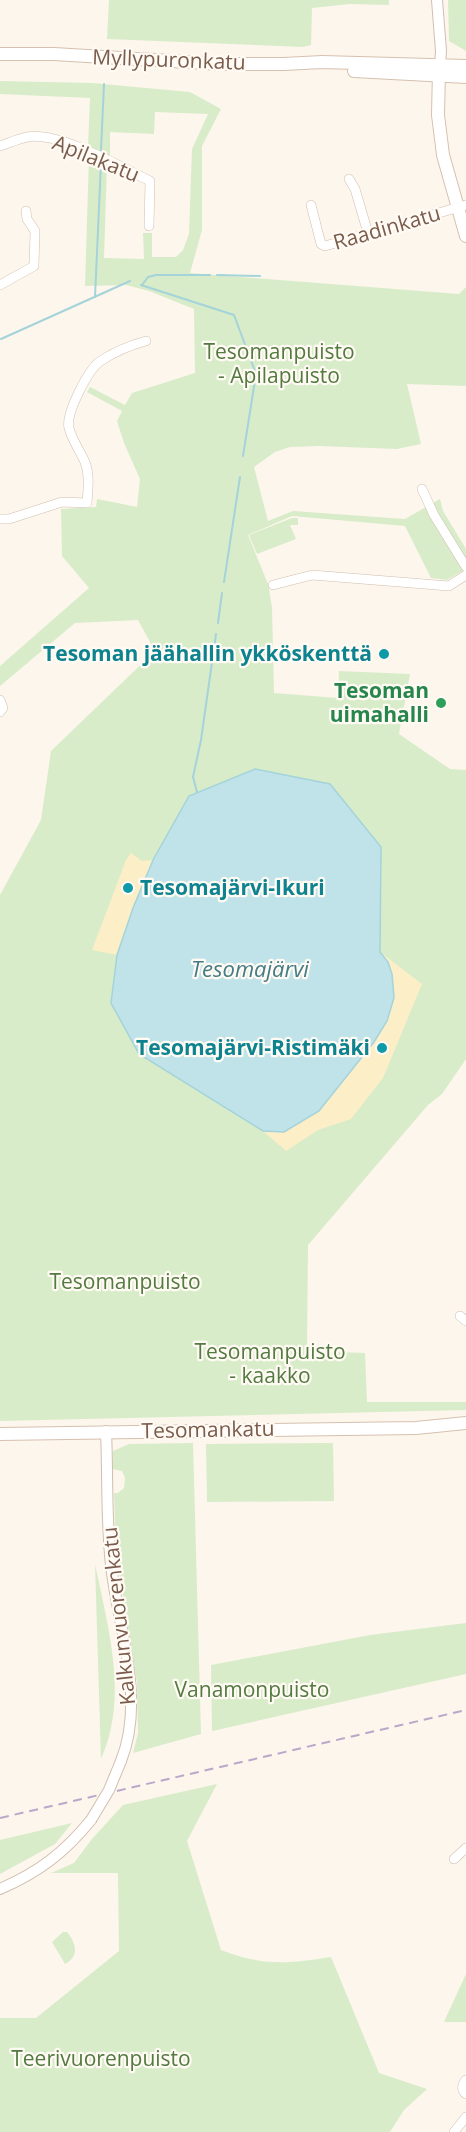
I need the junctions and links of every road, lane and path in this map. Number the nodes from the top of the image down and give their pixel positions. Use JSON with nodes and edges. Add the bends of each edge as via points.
{"nodes":[{"id":1,"x":437,"y":0,"type":"edge"},
{"id":2,"x":0,"y":46,"type":"edge"},
{"id":3,"x":0,"y":54,"type":"edge"},
{"id":4,"x":54,"y":54,"type":"junction"},
{"id":5,"x":466,"y":66,"type":"edge"},
{"id":6,"x":439,"y":71,"type":"junction"},
{"id":7,"x":466,"y":77,"type":"edge"},
{"id":8,"x":0,"y":146,"type":"edge"},
{"id":9,"x":349,"y":179,"type":"dead end"},
{"id":10,"x":311,"y":205,"type":"dead end"},
{"id":11,"x":461,"y":206,"type":"edge"},
{"id":12,"x":26,"y":211,"type":"dead end"},
{"id":13,"x":149,"y":226,"type":"dead end"},
{"id":14,"x":368,"y":233,"type":"junction"},
{"id":15,"x":466,"y":236,"type":"edge"},
{"id":16,"x":0,"y":285,"type":"edge"},
{"id":17,"x":146,"y":341,"type":"dead end"},
{"id":18,"x":422,"y":489,"type":"dead end"},
{"id":19,"x":0,"y":519,"type":"edge"},
{"id":20,"x":466,"y":567,"type":"edge"},
{"id":21,"x":466,"y":575,"type":"edge"},
{"id":22,"x":273,"y":585,"type":"dead end"},
{"id":23,"x":0,"y":700,"type":"edge"},
{"id":24,"x":0,"y":712,"type":"edge"},
{"id":25,"x":466,"y":1423,"type":"edge"},
{"id":26,"x":416,"y":1428,"type":"junction"},
{"id":27,"x":106,"y":1431,"type":"junction"},
{"id":28,"x":466,"y":1431,"type":"edge"},
{"id":29,"x":0,"y":1434,"type":"edge"},
{"id":30,"x":466,"y":1848,"type":"edge"},
{"id":31,"x":454,"y":1859,"type":"dead end"},
{"id":32,"x":0,"y":1889,"type":"edge"},
{"id":33,"x":466,"y":2080,"type":"edge"},
{"id":34,"x":466,"y":2094,"type":"edge"},
{"id":35,"x":466,"y":2117,"type":"edge"},
{"id":36,"x":454,"y":2132,"type":"edge"}],
"edges":[{"from":1,"to":6,"type":"street"},
{"from":2,"to":4,"type":"main road","name":"Myllypuronkatu"},
{"from":3,"to":4,"type":"main road","name":"Myllypuronkatu"},
{"from":4,"to":6,"type":"main road","name":"Myllypuronkatu","via":[[159,62]]},
{"from":5,"to":6,"type":"main road","name":"Myllypuronkatu"},
{"from":6,"to":7,"type":"main road","name":"Myllypuronkatu"},
{"from":6,"to":11,"type":"main road","via":[[441,144]]},
{"from":8,"to":13,"type":"street","name":"Apilakatu","via":[[28,137],[46,138],[99,156],[150,181]]},
{"from":9,"to":14,"type":"street","via":[[356,189]]},
{"from":10,"to":14,"type":"street","name":"Raadinkatu","via":[[321,244],[325,246]]},
{"from":11,"to":14,"type":"street","name":"Raadinkatu"},
{"from":11,"to":15,"type":"main road"},
{"from":12,"to":16,"type":"street","via":[[35,231],[34,266]]},
{"from":17,"to":19,"type":"street","via":[[99,362],[69,412],[69,428],[86,464],[87,503],[62,502]]},
{"from":18,"to":20,"type":"street"},
{"from":21,"to":22,"type":"street","via":[[449,586],[312,575]]},
{"from":23,"to":24,"type":"street"},
{"from":25,"to":26,"type":"main road","name":"Tesomankatu"},
{"from":26,"to":27,"type":"main road","name":"Tesomankatu"},
{"from":26,"to":28,"type":"main road","name":"Tesomankatu"},
{"from":27,"to":29,"type":"main road","name":"Tesomankatu"},
{"from":27,"to":32,"type":"street","name":"Kalkunvuorenkatu","bridge":true,"via":[[110,1559],[131,1698],[127,1741],[109,1790],[70,1845],[23,1879]]},
{"from":30,"to":31,"type":"street"},
{"from":33,"to":34,"type":"street","via":[[462,2088]]},
{"from":35,"to":36,"type":"street"}]}
